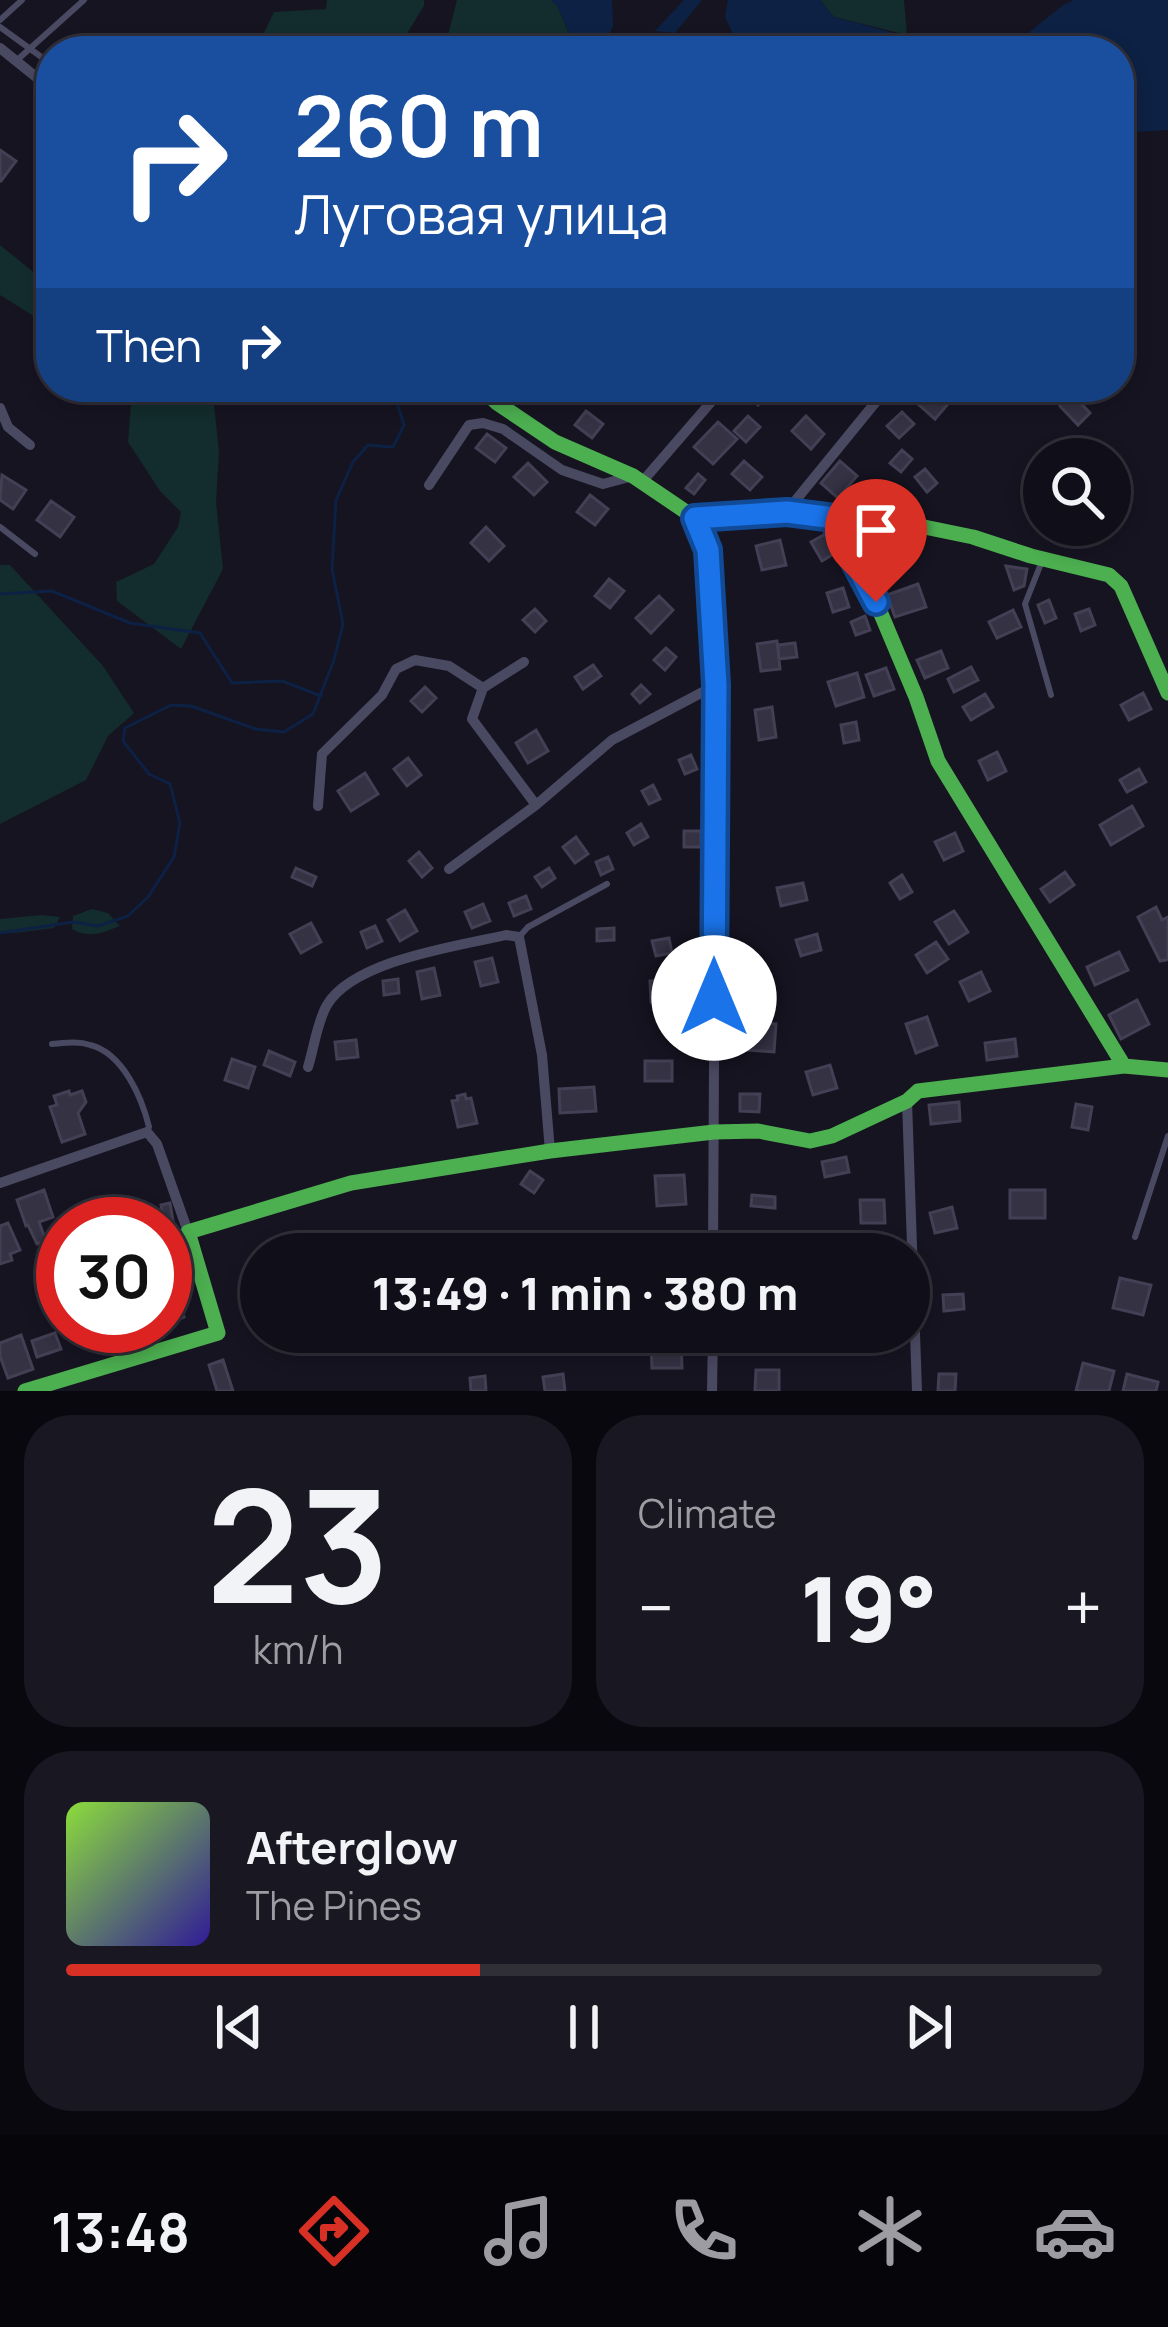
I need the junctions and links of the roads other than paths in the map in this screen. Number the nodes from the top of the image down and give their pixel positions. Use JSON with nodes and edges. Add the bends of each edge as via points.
{"nodes":[{"id":1,"x":22,"y":0,"type":"edge"},
{"id":2,"x":84,"y":0,"type":"edge"},
{"id":3,"x":0,"y":23,"type":"edge"},
{"id":4,"x":43,"y":36,"type":"edge"},
{"id":5,"x":36,"y":42,"type":"edge"},
{"id":6,"x":0,"y":48,"type":"edge"},
{"id":7,"x":29,"y":48,"type":"junction"},
{"id":8,"x":36,"y":53,"type":"edge"},
{"id":9,"x":16,"y":61,"type":"junction"},
{"id":10,"x":36,"y":77,"type":"edge"},
{"id":11,"x":496,"y":402,"type":"edge"},
{"id":12,"x":710,"y":402,"type":"edge"},
{"id":13,"x":876,"y":402,"type":"edge"},
{"id":14,"x":0,"y":408,"type":"edge"},
{"id":15,"x":30,"y":445,"type":"dead end"},
{"id":16,"x":638,"y":479,"type":"junction"},
{"id":17,"x":429,"y":485,"type":"dead end"},
{"id":18,"x":787,"y":512,"type":"junction"},
{"id":19,"x":695,"y":518,"type":"junction"},
{"id":20,"x":834,"y":518,"type":"junction"},
{"id":21,"x":0,"y":527,"type":"edge"},
{"id":22,"x":34,"y":554,"type":"dead end"},
{"id":23,"x":1037,"y":557,"type":"junction"},
{"id":24,"x":524,"y":662,"type":"dead end"},
{"id":25,"x":716,"y":685,"type":"junction"},
{"id":26,"x":483,"y":688,"type":"junction"},
{"id":27,"x":1168,"y":693,"type":"edge"},
{"id":28,"x":1052,"y":695,"type":"dead end"},
{"id":29,"x":536,"y":805,"type":"junction"},
{"id":30,"x":318,"y":806,"type":"dead end"},
{"id":31,"x":449,"y":869,"type":"dead end"},
{"id":32,"x":607,"y":884,"type":"dead end"},
{"id":33,"x":519,"y":937,"type":"junction"},
{"id":34,"x":52,"y":1044,"type":"dead end"},
{"id":35,"x":1124,"y":1066,"type":"junction"},
{"id":36,"x":308,"y":1067,"type":"dead end"},
{"id":37,"x":1168,"y":1070,"type":"edge"},
{"id":38,"x":907,"y":1101,"type":"junction"},
{"id":39,"x":147,"y":1132,"type":"junction"},
{"id":40,"x":714,"y":1132,"type":"junction"},
{"id":41,"x":1168,"y":1136,"type":"edge"},
{"id":42,"x":550,"y":1151,"type":"junction"},
{"id":43,"x":0,"y":1183,"type":"edge"},
{"id":44,"x":176,"y":1197,"type":"edge"},
{"id":45,"x":192,"y":1231,"type":"edge"},
{"id":46,"x":713,"y":1233,"type":"edge"},
{"id":47,"x":1136,"y":1237,"type":"dead end"},
{"id":48,"x":192,"y":1245,"type":"edge"},
{"id":49,"x":192,"y":1341,"type":"edge"},
{"id":50,"x":151,"y":1353,"type":"edge"},
{"id":51,"x":712,"y":1353,"type":"edge"},
{"id":52,"x":25,"y":1391,"type":"edge"},
{"id":53,"x":712,"y":1391,"type":"edge"},
{"id":54,"x":917,"y":1391,"type":"edge"}],
"edges":[{"from":1,"to":3,"type":"lane"},
{"from":2,"to":4,"type":"lane"},
{"from":3,"to":7,"type":"lane"},
{"from":5,"to":7,"type":"lane"},
{"from":6,"to":9,"type":"street"},
{"from":7,"to":8,"type":"lane"},
{"from":7,"to":9,"type":"lane"},
{"from":9,"to":10,"type":"street"},
{"from":11,"to":16,"type":"street","via":[[555,442]]},
{"from":12,"to":16,"type":"street"},
{"from":13,"to":18,"type":"street"},
{"from":14,"to":15,"type":"street"},
{"from":16,"to":17,"type":"street","via":[[603,484],[562,470],[483,423],[470,425]]},
{"from":16,"to":19,"type":"street"},
{"from":18,"to":19,"type":"street"},
{"from":18,"to":20,"type":"street"},
{"from":19,"to":25,"type":"street","via":[[708,550]]},
{"from":20,"to":23,"type":"street","via":[[900,522]]},
{"from":20,"to":35,"type":"street","via":[[938,761]]},
{"from":21,"to":22,"type":"lane"},
{"from":23,"to":27,"type":"street","via":[[1109,575],[1120,586]]},
{"from":23,"to":28,"type":"lane","via":[[1025,604]]},
{"from":24,"to":26,"type":"street"},
{"from":25,"to":29,"type":"street","via":[[612,740]]},
{"from":25,"to":40,"type":"street"},
{"from":26,"to":29,"type":"street","via":[[472,719]]},
{"from":26,"to":30,"type":"street","via":[[449,666],[415,660],[397,669],[322,754]]},
{"from":29,"to":31,"type":"street"},
{"from":32,"to":33,"type":"lane"},
{"from":33,"to":36,"type":"street","via":[[422,951],[351,981],[328,1004]]},
{"from":33,"to":42,"type":"street"},
{"from":34,"to":39,"type":"lane","via":[[96,1045],[120,1066],[141,1095]]},
{"from":35,"to":37,"type":"street"},
{"from":35,"to":38,"type":"street","via":[[918,1091]]},
{"from":38,"to":40,"type":"street","via":[[810,1141]]},
{"from":38,"to":54,"type":"street"},
{"from":39,"to":43,"type":"street"},
{"from":39,"to":44,"type":"street"},
{"from":40,"to":42,"type":"street"},
{"from":40,"to":46,"type":"street"},
{"from":41,"to":47,"type":"lane"},
{"from":42,"to":45,"type":"street","via":[[351,1183]]},
{"from":48,"to":49,"type":"street","via":[[218,1333]]},
{"from":50,"to":52,"type":"street"},
{"from":51,"to":53,"type":"street"}]}
